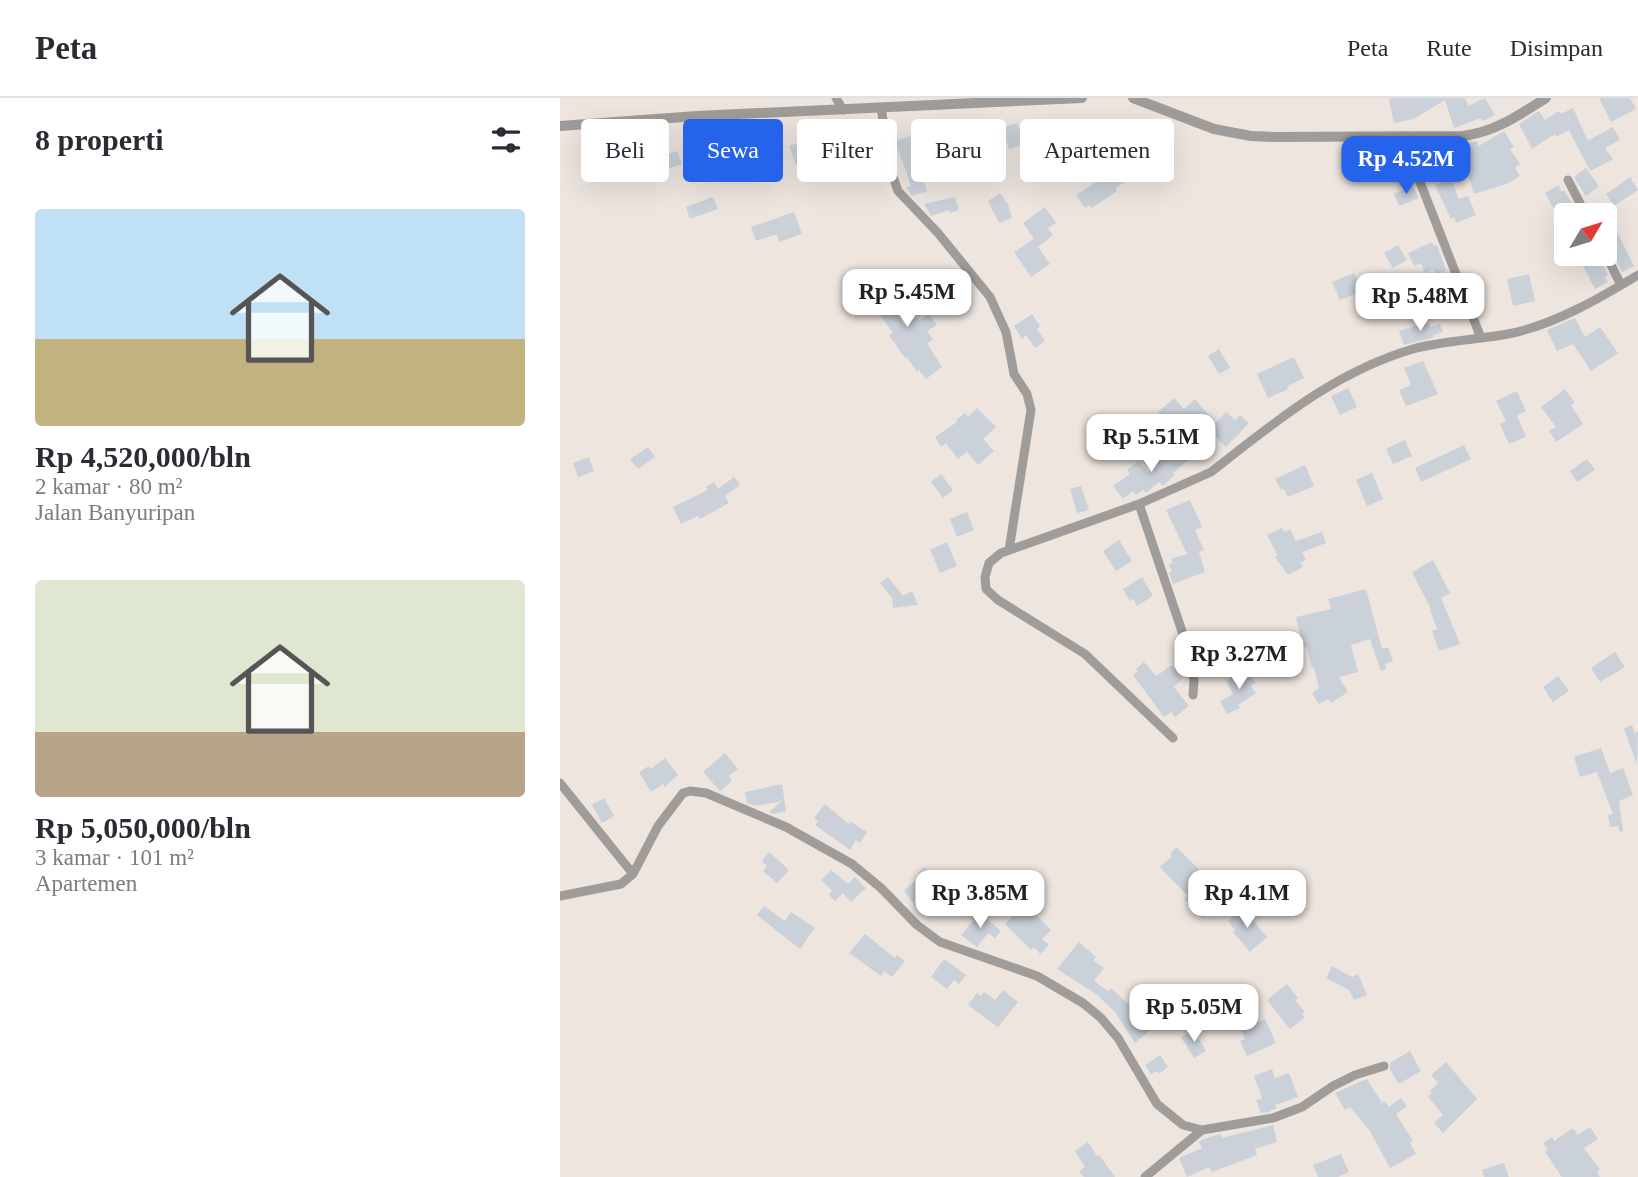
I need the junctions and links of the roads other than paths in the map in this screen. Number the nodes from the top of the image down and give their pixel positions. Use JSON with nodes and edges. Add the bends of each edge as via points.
{"nodes":[{"id":1,"x":836,"y":98,"type":"edge"},
{"id":2,"x":1082,"y":98,"type":"edge"},
{"id":3,"x":1133,"y":98,"type":"edge"},
{"id":4,"x":1546,"y":98,"type":"edge"},
{"id":5,"x":990,"y":100,"type":"edge"},
{"id":6,"x":881,"y":108,"type":"junction"},
{"id":7,"x":843,"y":110,"type":"junction"},
{"id":8,"x":560,"y":126,"type":"edge"},
{"id":9,"x":1402,"y":136,"type":"junction"},
{"id":10,"x":1568,"y":180,"type":"dead end"},
{"id":11,"x":1580,"y":203,"type":"edge"},
{"id":12,"x":1612,"y":266,"type":"edge"},
{"id":13,"x":1638,"y":275,"type":"edge"},
{"id":14,"x":1621,"y":285,"type":"junction"},
{"id":15,"x":1481,"y":338,"type":"junction"},
{"id":16,"x":1139,"y":504,"type":"junction"},
{"id":17,"x":1009,"y":550,"type":"junction"},
{"id":18,"x":1193,"y":695,"type":"dead end"},
{"id":19,"x":1173,"y":738,"type":"dead end"},
{"id":20,"x":560,"y":783,"type":"edge"},
{"id":21,"x":633,"y":874,"type":"junction"},
{"id":22,"x":560,"y":896,"type":"edge"},
{"id":23,"x":1384,"y":1066,"type":"dead end"},
{"id":24,"x":1202,"y":1130,"type":"junction"},
{"id":25,"x":1144,"y":1177,"type":"edge"}],
"edges":[{"from":1,"to":7,"type":"street"},
{"from":2,"to":5,"type":"street"},
{"from":3,"to":9,"type":"street","via":[[1214,129],[1251,136]]},
{"from":4,"to":9,"type":"street","via":[[1482,134]]},
{"from":5,"to":6,"type":"street"},
{"from":6,"to":7,"type":"street"},
{"from":6,"to":17,"type":"street","via":[[898,191],[990,297],[1006,332],[1014,374],[1027,394],[1031,410]]},
{"from":7,"to":8,"type":"street"},
{"from":9,"to":15,"type":"street"},
{"from":10,"to":11,"type":"street"},
{"from":12,"to":14,"type":"street"},
{"from":13,"to":14,"type":"street"},
{"from":14,"to":15,"type":"street","via":[[1556,318]]},
{"from":15,"to":16,"type":"street","via":[[1414,349],[1330,385],[1210,472]]},
{"from":16,"to":17,"type":"street"},
{"from":16,"to":18,"type":"street","via":[[1191,658]]},
{"from":17,"to":19,"type":"street","via":[[996,556],[986,569],[989,592],[1085,654]]},
{"from":20,"to":21,"type":"street"},
{"from":21,"to":22,"type":"street","via":[[612,887]]},
{"from":21,"to":24,"type":"street","via":[[657,826],[683,793],[706,793],[745,808],[852,864],[940,942],[1037,976],[1083,1003],[1118,1038],[1157,1104],[1183,1125]]},
{"from":23,"to":24,"type":"street","via":[[1355,1075],[1302,1107],[1273,1118]]},
{"from":24,"to":25,"type":"street"}]}
